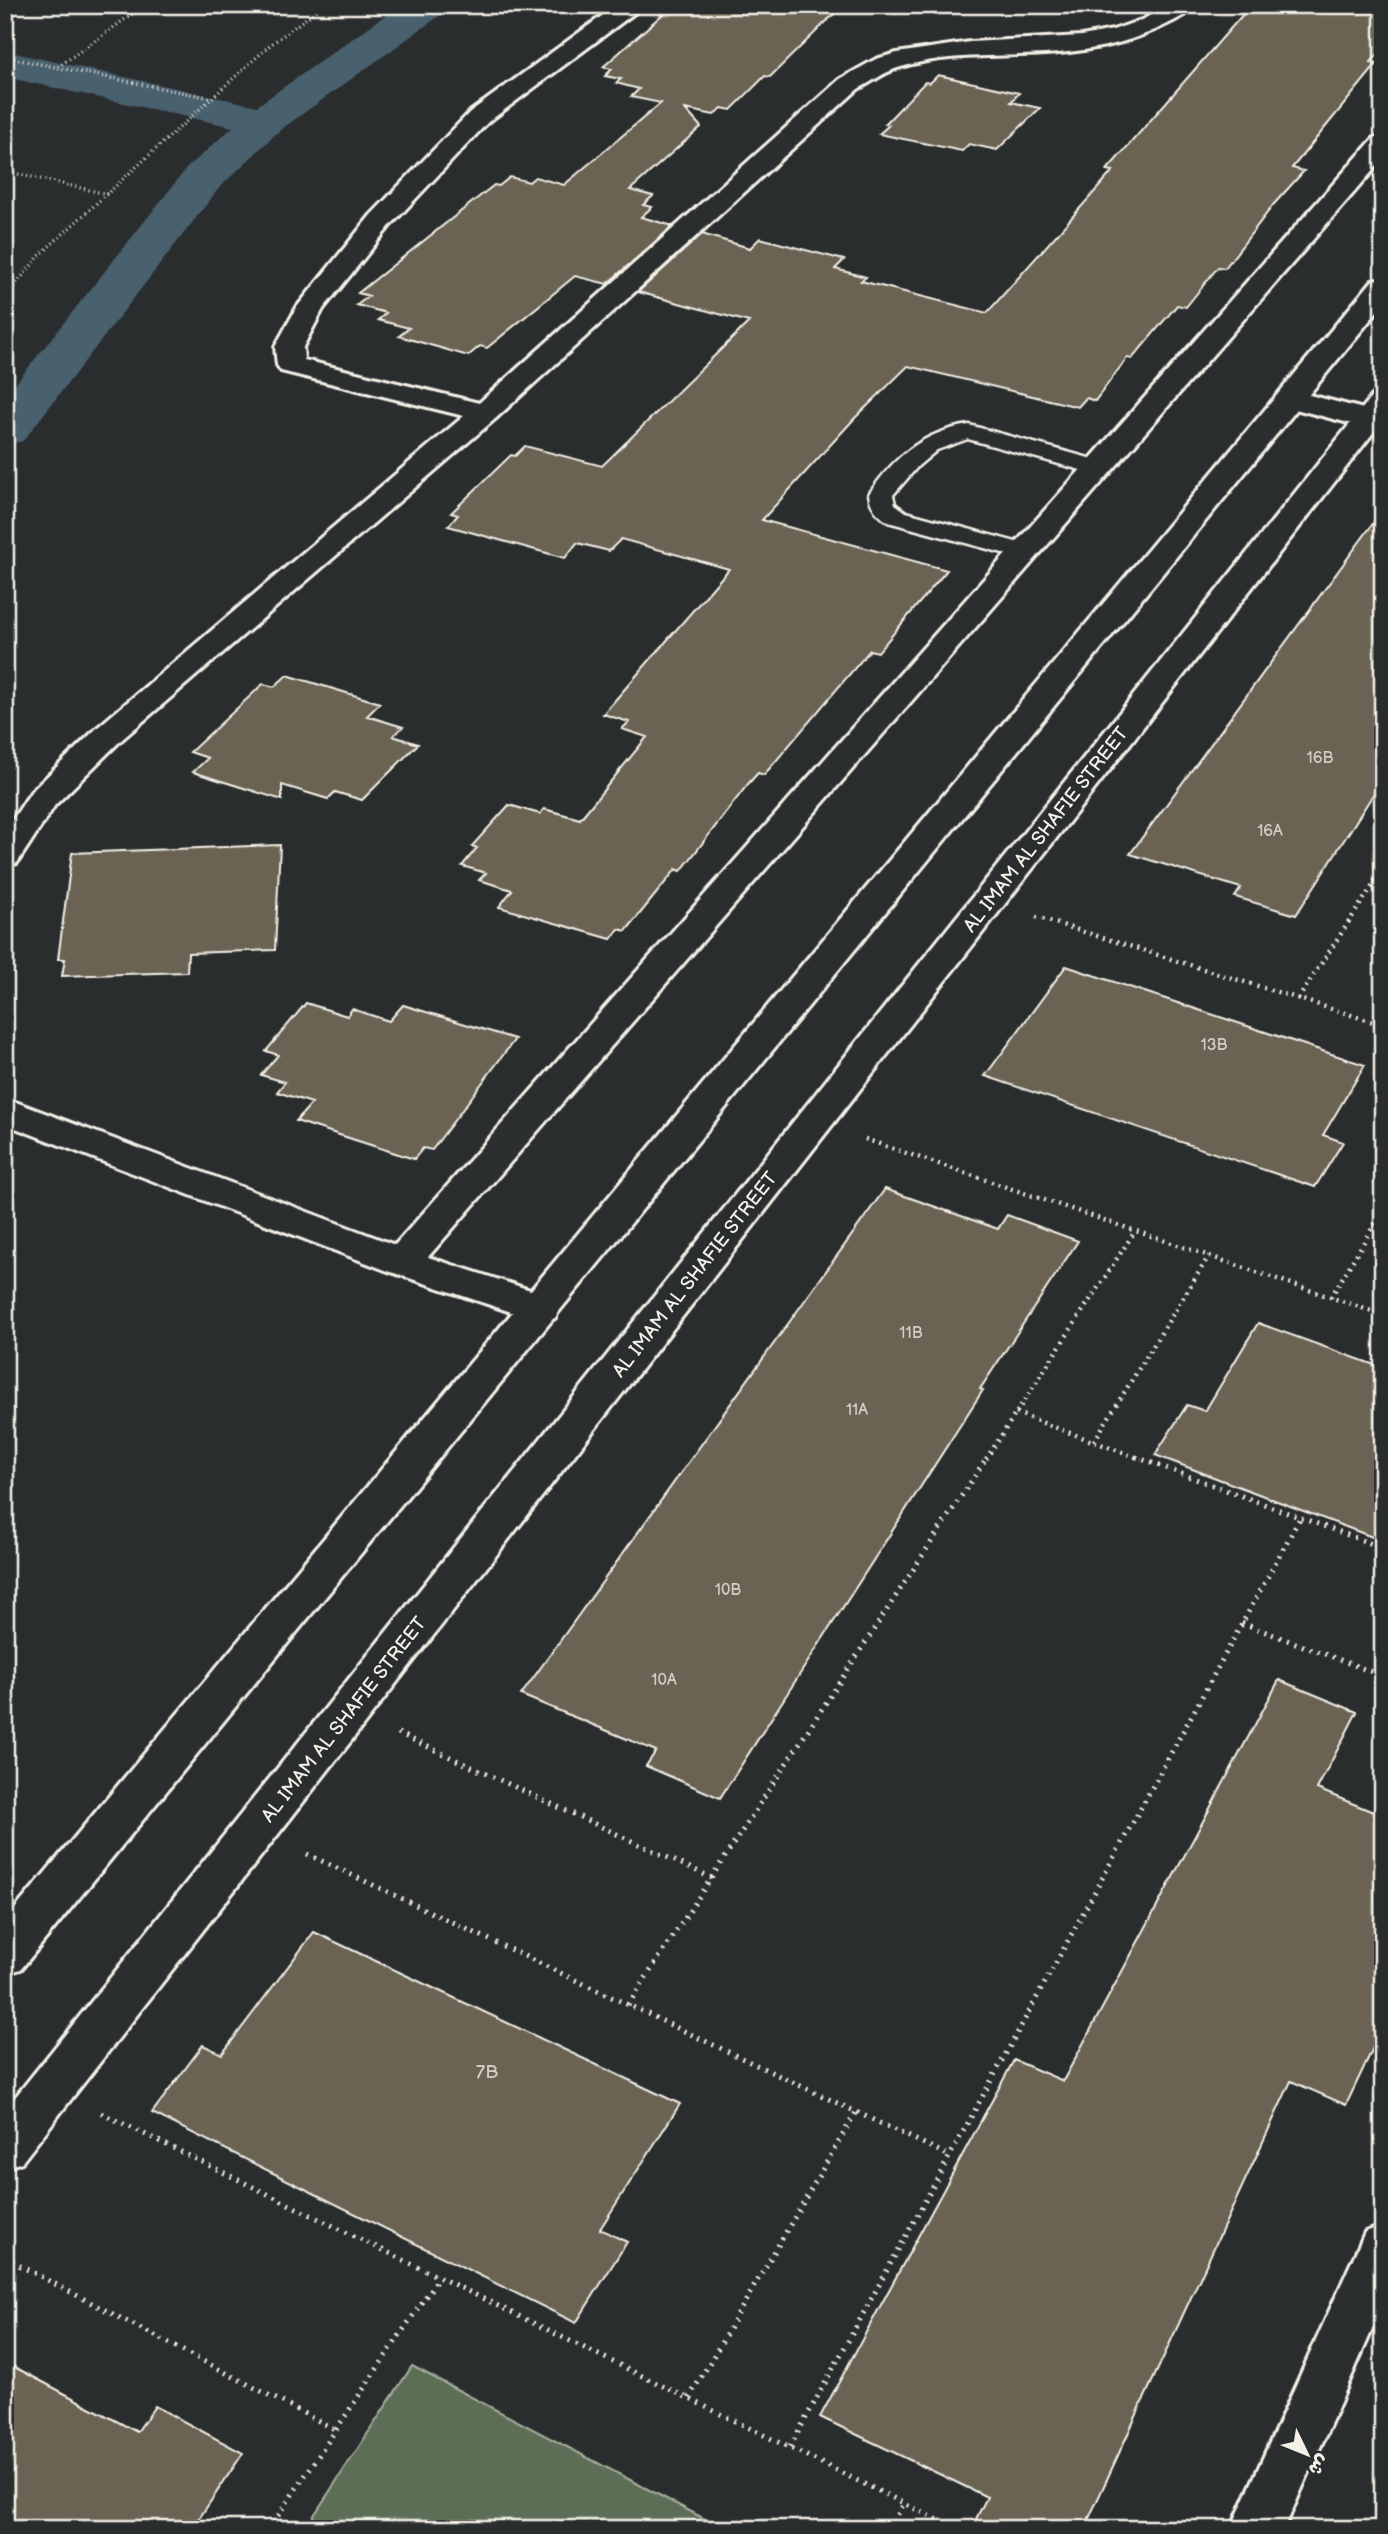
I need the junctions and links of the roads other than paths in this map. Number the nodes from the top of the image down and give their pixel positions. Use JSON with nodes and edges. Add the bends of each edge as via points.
{"nodes":[{"id":1,"x":633,"y":5,"type":"edge"},
{"id":2,"x":1185,"y":5,"type":"edge"},
{"id":3,"x":1383,"y":143,"type":"edge"},
{"id":4,"x":1383,"y":286,"type":"edge"},
{"id":5,"x":1290,"y":399,"type":"junction"},
{"id":6,"x":485,"y":413,"type":"junction"},
{"id":7,"x":1378,"y":415,"type":"edge"},
{"id":8,"x":1099,"y":468,"type":"junction"},
{"id":9,"x":1025,"y":552,"type":"junction"},
{"id":10,"x":5,"y":856,"type":"edge"},
{"id":11,"x":5,"y":1110,"type":"edge"},
{"id":12,"x":402,"y":1262,"type":"junction"},
{"id":13,"x":541,"y":1308,"type":"junction"},
{"id":14,"x":5,"y":1955,"type":"edge"},
{"id":15,"x":5,"y":2147,"type":"edge"},
{"id":16,"x":1383,"y":2248,"type":"edge"},
{"id":17,"x":1257,"y":2529,"type":"edge"}],
"edges":[{"from":1,"to":6,"type":"street","via":[[479,117],[380,221],[311,307],[289,346],[291,365]]},
{"from":2,"to":6,"type":"street","via":[[1156,24],[1122,37],[1069,45],[944,50],[894,60],[849,84]]},
{"from":3,"to":8,"type":"street"},
{"from":4,"to":5,"type":"street"},
{"from":5,"to":7,"type":"street"},
{"from":5,"to":13,"type":"street"},
{"from":6,"to":10,"type":"street","via":[[109,734],[43,799]]},
{"from":7,"to":15,"type":"street","name":"AL IMAM AL SHAFIE STREET"},
{"from":8,"to":9,"type":"street"},
{"from":8,"to":9,"type":"lane","via":[[969,432],[951,434],[925,445],[881,494],[886,510],[897,517]]},
{"from":9,"to":12,"type":"street"},
{"from":11,"to":12,"type":"street"},
{"from":12,"to":13,"type":"street"},
{"from":13,"to":14,"type":"street"},
{"from":16,"to":17,"type":"street"}]}
